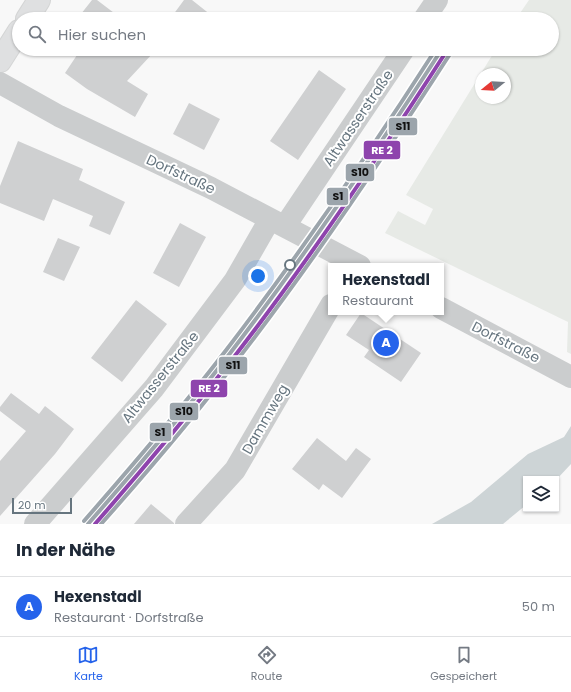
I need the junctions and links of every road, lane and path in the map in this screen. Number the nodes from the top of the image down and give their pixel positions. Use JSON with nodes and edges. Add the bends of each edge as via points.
{"nodes":[{"id":1,"x":39,"y":0,"type":"edge"},
{"id":2,"x":437,"y":0,"type":"edge"},
{"id":3,"x":31,"y":12,"type":"edge"},
{"id":4,"x":429,"y":12,"type":"edge"},
{"id":5,"x":12,"y":42,"type":"edge"},
{"id":6,"x":399,"y":56,"type":"edge"},
{"id":7,"x":0,"y":61,"type":"edge"},
{"id":8,"x":0,"y":83,"type":"edge"},
{"id":9,"x":278,"y":223,"type":"junction"},
{"id":10,"x":353,"y":263,"type":"edge"},
{"id":11,"x":328,"y":310,"type":"edge"},
{"id":12,"x":444,"y":310,"type":"edge"},
{"id":13,"x":571,"y":376,"type":"edge"},
{"id":14,"x":35,"y":524,"type":"edge"},
{"id":15,"x":186,"y":524,"type":"edge"}],
"edges":[{"from":1,"to":3,"type":"main road"},
{"from":2,"to":4,"type":"street"},
{"from":5,"to":7,"type":"main road"},
{"from":6,"to":9,"type":"street","name":"Altwasserstraße"},
{"from":8,"to":9,"type":"street","name":"Dorfstraße","via":[[59,116],[211,188]]},
{"from":9,"to":10,"type":"street","name":"Dorfstraße"},
{"from":9,"to":14,"type":"street","name":"Altwasserstraße","via":[[154,388]]},
{"from":11,"to":15,"type":"street","name":"Dammweg","via":[[235,470]]},
{"from":12,"to":13,"type":"street","name":"Dorfstraße"}]}
